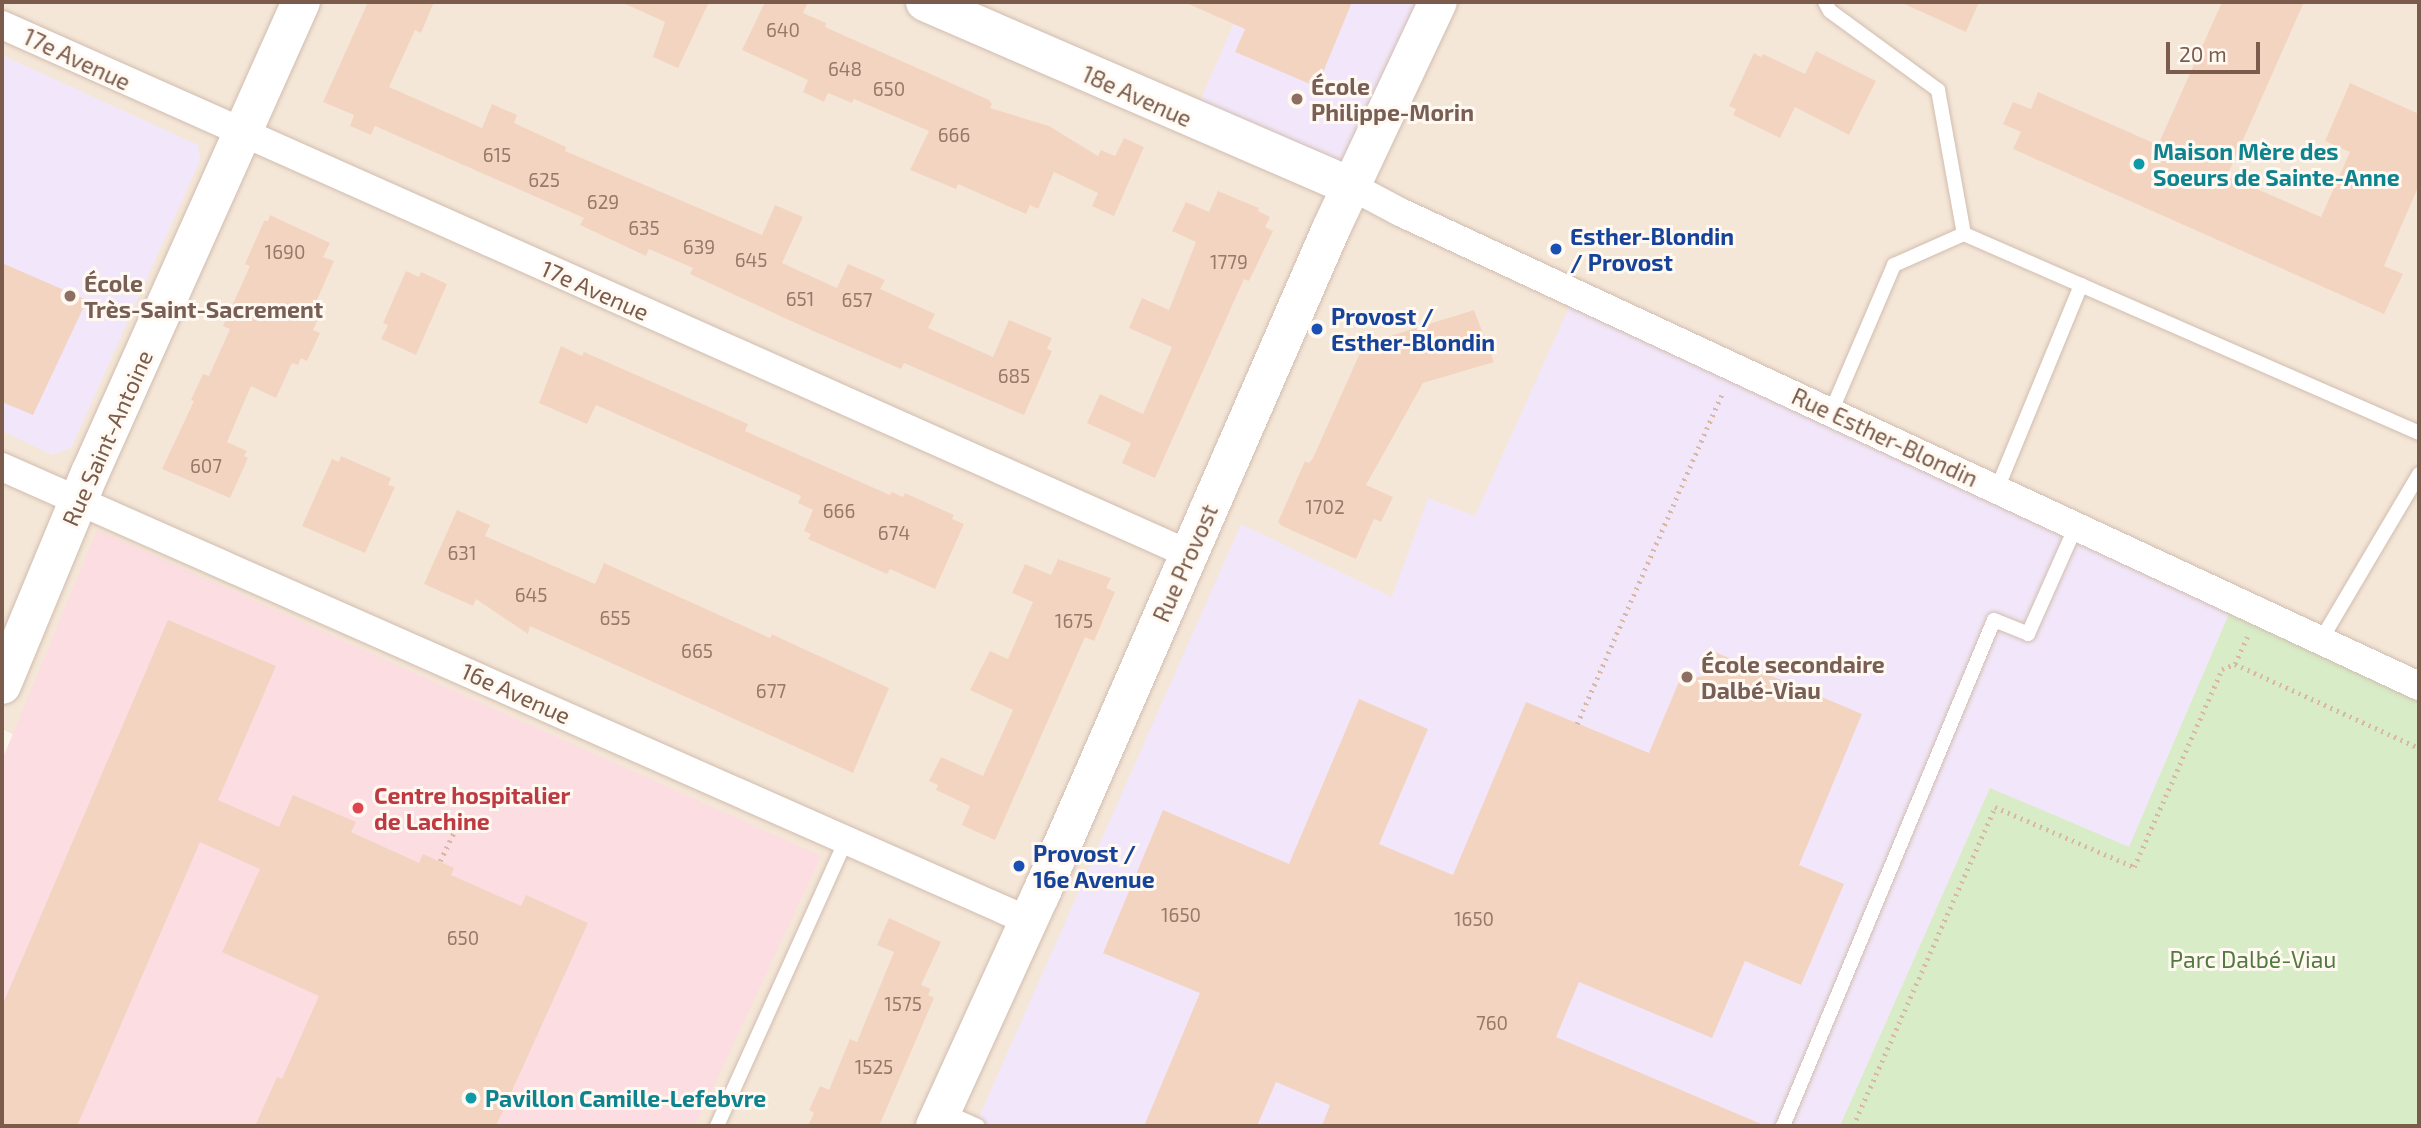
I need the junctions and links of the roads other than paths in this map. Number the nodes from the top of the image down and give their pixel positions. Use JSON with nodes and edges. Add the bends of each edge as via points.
{"nodes":[{"id":1,"x":301,"y":2,"type":"edge"},
{"id":2,"x":925,"y":2,"type":"edge"},
{"id":3,"x":1438,"y":2,"type":"edge"},
{"id":4,"x":1825,"y":2,"type":"edge"},
{"id":5,"x":2,"y":25,"type":"edge"},
{"id":6,"x":243,"y":134,"type":"junction"},
{"id":7,"x":1351,"y":186,"type":"junction"},
{"id":8,"x":1964,"y":234,"type":"junction"},
{"id":9,"x":2081,"y":285,"type":"junction"},
{"id":10,"x":1831,"y":412,"type":"junction"},
{"id":11,"x":2419,"y":433,"type":"edge"},
{"id":12,"x":2,"y":467,"type":"edge"},
{"id":13,"x":2419,"y":474,"type":"edge"},
{"id":14,"x":1997,"y":489,"type":"junction"},
{"id":15,"x":78,"y":502,"type":"junction"},
{"id":16,"x":2076,"y":526,"type":"junction"},
{"id":17,"x":1189,"y":554,"type":"junction"},
{"id":18,"x":2321,"y":640,"type":"junction"},
{"id":19,"x":2,"y":685,"type":"edge"},
{"id":20,"x":2419,"y":686,"type":"edge"},
{"id":21,"x":846,"y":840,"type":"junction"},
{"id":22,"x":1029,"y":921,"type":"junction"},
{"id":23,"x":939,"y":1119,"type":"edge"},
{"id":24,"x":717,"y":1126,"type":"edge"},
{"id":25,"x":978,"y":1126,"type":"edge"},
{"id":26,"x":1783,"y":1126,"type":"edge"}],
"edges":[{"from":1,"to":6,"type":"street","name":"Rue Saint-Antoine"},
{"from":2,"to":7,"type":"street","name":"18e Avenue"},
{"from":3,"to":7,"type":"street","name":"Rue Provost"},
{"from":4,"to":8,"type":"lane","via":[[1830,11],[1938,90]]},
{"from":5,"to":6,"type":"street","name":"17e Avenue"},
{"from":6,"to":15,"type":"street","name":"Rue Saint-Antoine"},
{"from":6,"to":17,"type":"street","name":"17e Avenue"},
{"from":7,"to":10,"type":"street","name":"Rue Esther-Blondin"},
{"from":7,"to":17,"type":"street","name":"Rue Provost"},
{"from":8,"to":9,"type":"lane"},
{"from":8,"to":10,"type":"lane","via":[[1894,265]]},
{"from":9,"to":11,"type":"lane"},
{"from":9,"to":14,"type":"lane"},
{"from":10,"to":14,"type":"street","name":"Rue Esther-Blondin"},
{"from":12,"to":15,"type":"street","name":"16e Avenue"},
{"from":13,"to":18,"type":"lane"},
{"from":14,"to":16,"type":"street","name":"Rue Esther-Blondin"},
{"from":15,"to":19,"type":"street","name":"Rue Saint-Antoine"},
{"from":15,"to":21,"type":"street","name":"16e Avenue"},
{"from":16,"to":18,"type":"street","name":"Rue Esther-Blondin"},
{"from":16,"to":26,"type":"lane","via":[[2028,634],[1994,620]]},
{"from":17,"to":22,"type":"street","name":"Rue Provost"},
{"from":18,"to":20,"type":"street","name":"Rue Esther-Blondin"},
{"from":21,"to":22,"type":"street","name":"16e Avenue"},
{"from":21,"to":24,"type":"lane"},
{"from":22,"to":23,"type":"street","name":"Rue Provost"},
{"from":23,"to":25,"type":"lane"}]}
